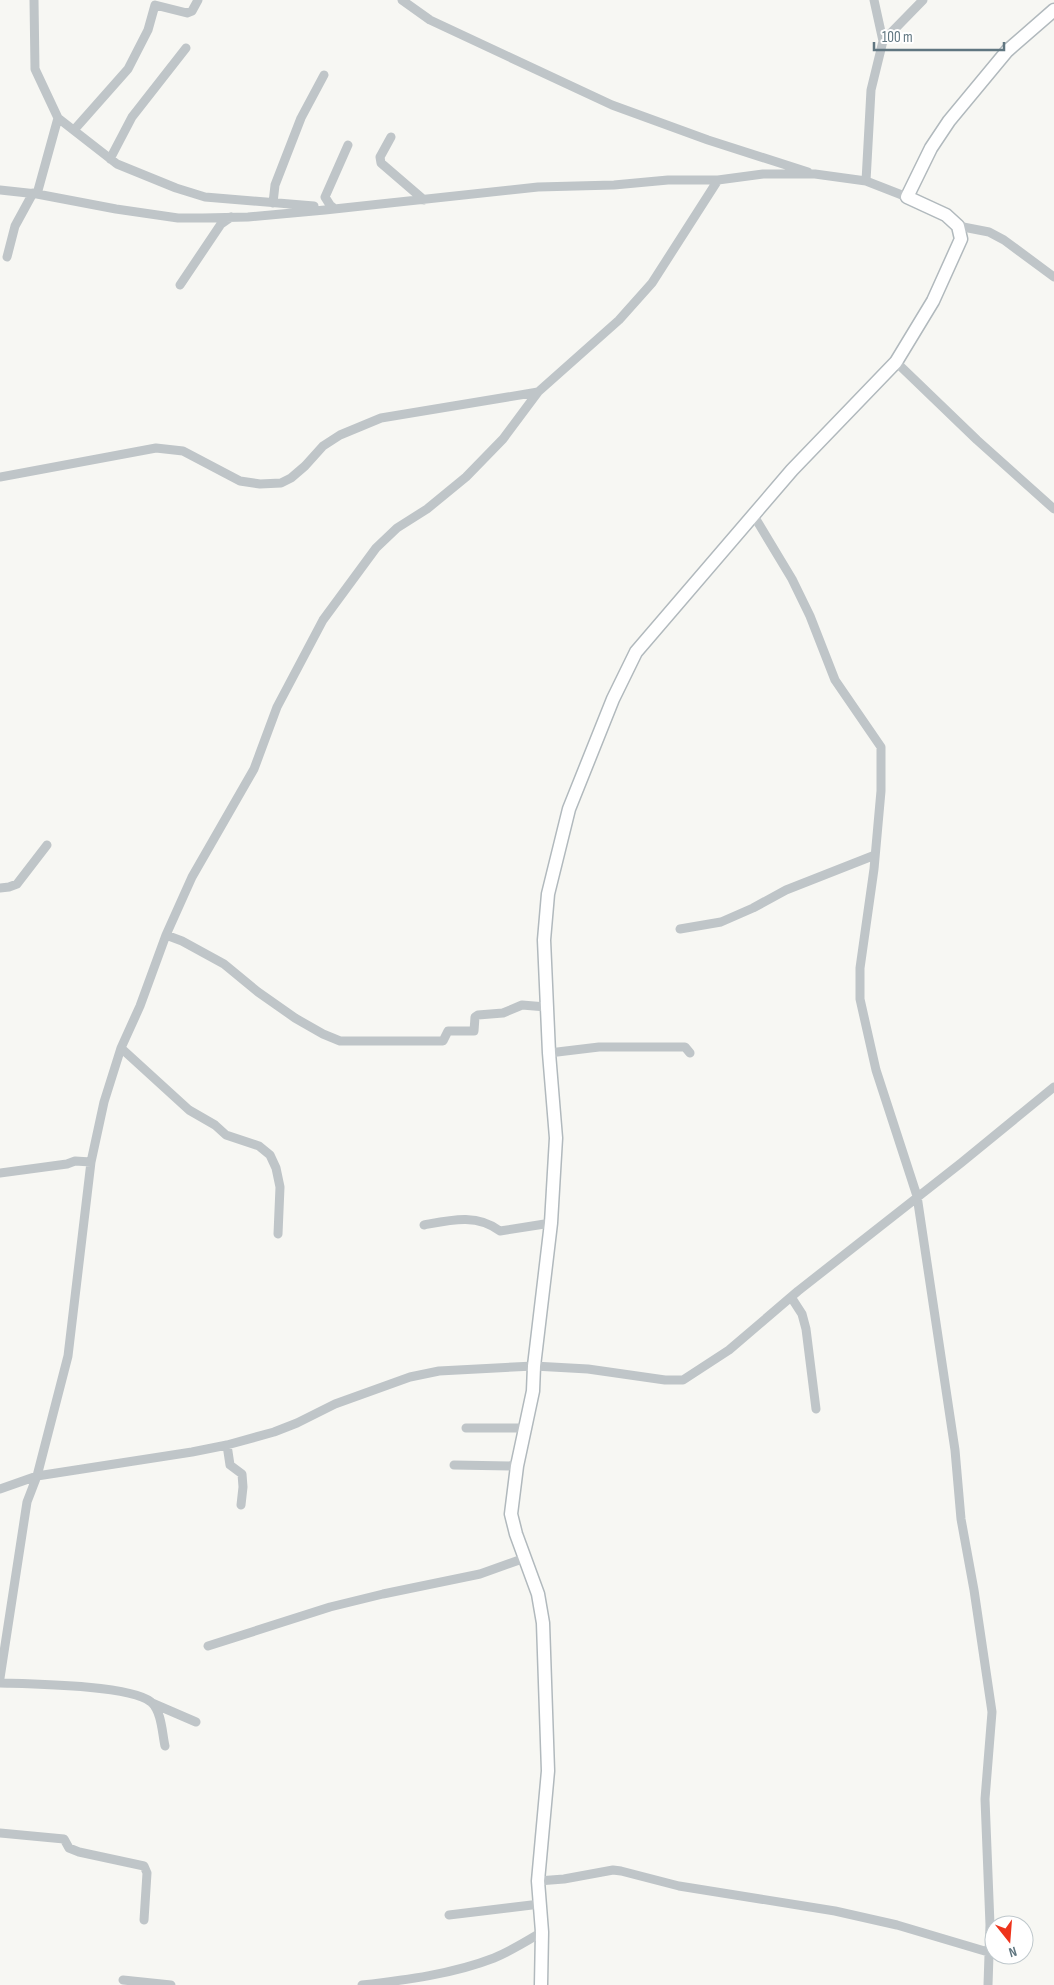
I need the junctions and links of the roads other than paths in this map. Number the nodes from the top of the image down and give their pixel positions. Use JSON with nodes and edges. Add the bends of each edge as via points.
{"nodes":[{"id":1,"x":34,"y":0,"type":"edge"},
{"id":2,"x":198,"y":0,"type":"edge"},
{"id":3,"x":402,"y":0,"type":"edge"},
{"id":4,"x":874,"y":0,"type":"edge"},
{"id":5,"x":923,"y":0,"type":"edge"},
{"id":6,"x":1053,"y":14,"type":"edge"},
{"id":7,"x":883,"y":41,"type":"junction"},
{"id":8,"x":186,"y":48,"type":"dead end"},
{"id":9,"x":324,"y":75,"type":"dead end"},
{"id":10,"x":58,"y":118,"type":"junction"},
{"id":11,"x":74,"y":130,"type":"junction"},
{"id":12,"x":391,"y":137,"type":"dead end"},
{"id":13,"x":348,"y":145,"type":"dead end"},
{"id":14,"x":110,"y":159,"type":"junction"},
{"id":15,"x":815,"y":174,"type":"junction"},
{"id":16,"x":718,"y":180,"type":"junction"},
{"id":17,"x":866,"y":181,"type":"junction"},
{"id":18,"x":0,"y":190,"type":"edge"},
{"id":19,"x":35,"y":193,"type":"junction"},
{"id":20,"x":907,"y":197,"type":"junction"},
{"id":21,"x":424,"y":200,"type":"junction"},
{"id":22,"x":273,"y":203,"type":"junction"},
{"id":23,"x":335,"y":209,"type":"junction"},
{"id":24,"x":325,"y":210,"type":"junction"},
{"id":25,"x":232,"y":217,"type":"junction"},
{"id":26,"x":958,"y":226,"type":"junction"},
{"id":27,"x":7,"y":257,"type":"dead end"},
{"id":28,"x":1052,"y":272,"type":"edge"},
{"id":29,"x":180,"y":285,"type":"dead end"},
{"id":30,"x":896,"y":362,"type":"junction"},
{"id":31,"x":538,"y":392,"type":"junction"},
{"id":32,"x":0,"y":477,"type":"edge"},
{"id":33,"x":1054,"y":509,"type":"edge"},
{"id":34,"x":754,"y":516,"type":"junction"},
{"id":35,"x":48,"y":845,"type":"dead end"},
{"id":36,"x":875,"y":855,"type":"junction"},
{"id":37,"x":0,"y":888,"type":"edge"},
{"id":38,"x":680,"y":929,"type":"dead end"},
{"id":39,"x":166,"y":935,"type":"junction"},
{"id":40,"x":546,"y":1006,"type":"junction"},
{"id":41,"x":121,"y":1048,"type":"junction"},
{"id":42,"x":690,"y":1053,"type":"dead end"},
{"id":43,"x":549,"y":1054,"type":"junction"},
{"id":44,"x":1054,"y":1087,"type":"edge"},
{"id":45,"x":91,"y":1162,"type":"junction"},
{"id":46,"x":0,"y":1172,"type":"edge"},
{"id":47,"x":917,"y":1196,"type":"junction"},
{"id":48,"x":551,"y":1223,"type":"junction"},
{"id":49,"x":424,"y":1225,"type":"dead end"},
{"id":50,"x":278,"y":1234,"type":"dead end"},
{"id":51,"x":791,"y":1297,"type":"junction"},
{"id":52,"x":534,"y":1366,"type":"junction"},
{"id":53,"x":816,"y":1409,"type":"dead end"},
{"id":54,"x":466,"y":1428,"type":"dead end"},
{"id":55,"x":525,"y":1428,"type":"junction"},
{"id":56,"x":227,"y":1445,"type":"junction"},
{"id":57,"x":454,"y":1465,"type":"dead end"},
{"id":58,"x":517,"y":1466,"type":"junction"},
{"id":59,"x":37,"y":1476,"type":"junction"},
{"id":60,"x":0,"y":1489,"type":"edge"},
{"id":61,"x":241,"y":1505,"type":"dead end"},
{"id":62,"x":525,"y":1558,"type":"junction"},
{"id":63,"x":208,"y":1646,"type":"dead end"},
{"id":64,"x":0,"y":1678,"type":"edge"},
{"id":65,"x":0,"y":1683,"type":"edge"},
{"id":66,"x":152,"y":1703,"type":"junction"},
{"id":67,"x":196,"y":1722,"type":"dead end"},
{"id":68,"x":164,"y":1746,"type":"dead end"},
{"id":69,"x":0,"y":1834,"type":"edge"},
{"id":70,"x":538,"y":1880,"type":"junction"},
{"id":71,"x":540,"y":1904,"type":"junction"},
{"id":72,"x":449,"y":1915,"type":"dead end"},
{"id":73,"x":990,"y":1915,"type":"edge"},
{"id":74,"x":144,"y":1920,"type":"dead end"},
{"id":75,"x":542,"y":1932,"type":"junction"},
{"id":76,"x":984,"y":1951,"type":"edge"},
{"id":77,"x":988,"y":1965,"type":"edge"},
{"id":78,"x":123,"y":1980,"type":"dead end"},
{"id":79,"x":171,"y":1985,"type":"edge"},
{"id":80,"x":362,"y":1985,"type":"edge"},
{"id":81,"x":541,"y":1985,"type":"edge"},
{"id":82,"x":988,"y":1985,"type":"edge"}],
"edges":[{"from":1,"to":10,"type":"street","via":[[35,69]]},
{"from":2,"to":11,"type":"street","via":[[192,11],[187,13],[156,5],[148,30],[128,69]]},
{"from":3,"to":15,"type":"street","via":[[430,20],[612,105]]},
{"from":4,"to":7,"type":"street"},
{"from":5,"to":7,"type":"street"},
{"from":6,"to":20,"type":"street","via":[[1006,51],[949,122],[931,148]]},
{"from":7,"to":17,"type":"street","via":[[871,90]]},
{"from":8,"to":14,"type":"street","via":[[132,116]]},
{"from":9,"to":22,"type":"street","via":[[301,118],[275,185]]},
{"from":10,"to":11,"type":"street"},
{"from":10,"to":19,"type":"street"},
{"from":11,"to":14,"type":"street"},
{"from":12,"to":21,"type":"street","via":[[380,157],[381,163]]},
{"from":13,"to":23,"type":"street","via":[[328,187],[326,197]]},
{"from":14,"to":22,"type":"street","via":[[138,173],[205,197]]},
{"from":15,"to":16,"type":"street","via":[[763,174]]},
{"from":15,"to":17,"type":"street"},
{"from":16,"to":21,"type":"street","via":[[538,187]]},
{"from":16,"to":31,"type":"street","via":[[652,283],[620,320]]},
{"from":17,"to":20,"type":"street"},
{"from":18,"to":19,"type":"street"},
{"from":19,"to":25,"type":"street","via":[[178,218]]},
{"from":19,"to":27,"type":"street","via":[[15,226]]},
{"from":20,"to":26,"type":"street","via":[[946,215]]},
{"from":21,"to":23,"type":"street"},
{"from":22,"to":24,"type":"street","via":[[315,206]]},
{"from":23,"to":24,"type":"street"},
{"from":24,"to":25,"type":"street"},
{"from":25,"to":29,"type":"street","via":[[221,224]]},
{"from":26,"to":28,"type":"street","via":[[989,232]]},
{"from":26,"to":30,"type":"street","via":[[961,240],[956,255]]},
{"from":30,"to":33,"type":"street"},
{"from":30,"to":34,"type":"street","via":[[792,470]]},
{"from":31,"to":32,"type":"street","via":[[381,418],[340,435],[323,446],[298,472],[281,483],[240,481],[183,451],[156,448]]},
{"from":31,"to":39,"type":"street","via":[[503,439],[466,477],[427,509],[397,528],[376,548],[323,620],[277,707],[254,768],[192,877]]},
{"from":34,"to":36,"type":"street","via":[[792,579],[824,647],[835,680],[881,747]]},
{"from":34,"to":40,"type":"street","via":[[636,652],[613,699],[569,809],[548,894],[544,940]]},
{"from":35,"to":37,"type":"street","via":[[17,884]]},
{"from":36,"to":38,"type":"street","via":[[786,890],[721,922]]},
{"from":36,"to":47,"type":"street","via":[[860,968],[860,1000],[876,1070]]},
{"from":39,"to":40,"type":"street","via":[[224,964],[295,1018],[340,1041],[443,1041],[448,1031],[474,1031],[478,1014],[503,1013],[522,1005]]},
{"from":39,"to":41,"type":"street"},
{"from":40,"to":43,"type":"street"},
{"from":41,"to":45,"type":"street","via":[[104,1102]]},
{"from":41,"to":50,"type":"street","via":[[189,1110],[215,1124],[226,1135],[259,1146],[270,1155],[280,1187]]},
{"from":42,"to":43,"type":"street","via":[[685,1047],[661,1046],[599,1047]]},
{"from":43,"to":48,"type":"street","via":[[556,1138]]},
{"from":44,"to":47,"type":"street"},
{"from":45,"to":46,"type":"street","via":[[75,1161]]},
{"from":45,"to":59,"type":"street","via":[[68,1356]]},
{"from":47,"to":51,"type":"street"},
{"from":47,"to":73,"type":"street","via":[[955,1450],[961,1519],[992,1712],[985,1799]]},
{"from":48,"to":49,"type":"street","via":[[500,1231],[473,1219]]},
{"from":48,"to":52,"type":"street"},
{"from":51,"to":52,"type":"street","via":[[729,1350],[683,1380]]},
{"from":51,"to":53,"type":"street","via":[[802,1314],[806,1329]]},
{"from":52,"to":55,"type":"street","via":[[533,1391]]},
{"from":52,"to":56,"type":"street","via":[[439,1370],[335,1404],[282,1429]]},
{"from":54,"to":55,"type":"street"},
{"from":55,"to":58,"type":"street"},
{"from":56,"to":59,"type":"street"},
{"from":56,"to":61,"type":"street","via":[[232,1467],[242,1474]]},
{"from":57,"to":58,"type":"street"},
{"from":58,"to":62,"type":"street","via":[[511,1514]]},
{"from":59,"to":60,"type":"street"},
{"from":59,"to":64,"type":"street","via":[[26,1502]]},
{"from":62,"to":63,"type":"street","via":[[480,1574],[330,1607]]},
{"from":62,"to":70,"type":"street","via":[[538,1594],[543,1623],[548,1733],[548,1771]]},
{"from":65,"to":66,"type":"street","via":[[105,1689],[142,1697]]},
{"from":66,"to":67,"type":"street"},
{"from":66,"to":68,"type":"street","via":[[158,1711]]},
{"from":69,"to":74,"type":"street","via":[[64,1839],[69,1848],[79,1852],[144,1866],[147,1873]]},
{"from":70,"to":71,"type":"street"},
{"from":70,"to":76,"type":"street","via":[[621,1871],[679,1886],[835,1911]]},
{"from":71,"to":72,"type":"street"},
{"from":71,"to":75,"type":"street"},
{"from":75,"to":80,"type":"street","via":[[495,1957],[465,1966],[420,1977]]},
{"from":75,"to":81,"type":"street"},
{"from":77,"to":82,"type":"street"},
{"from":78,"to":79,"type":"street"}]}
